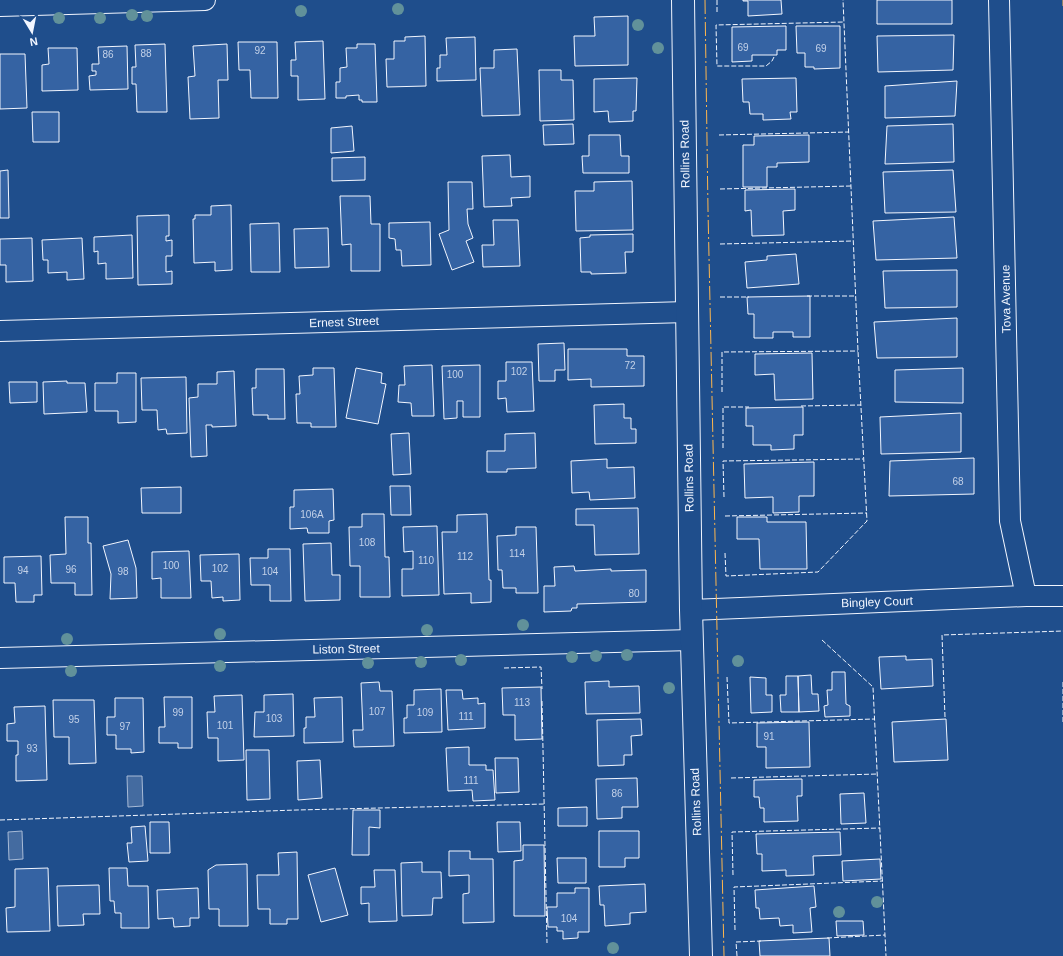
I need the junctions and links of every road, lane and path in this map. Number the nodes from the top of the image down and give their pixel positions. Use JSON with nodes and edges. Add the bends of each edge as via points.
{"nodes":[{"id":1,"x":206,"y":0,"type":"edge"},
{"id":2,"x":683,"y":0,"type":"edge"},
{"id":3,"x":1000,"y":0,"type":"edge"},
{"id":4,"x":0,"y":6,"type":"edge"},
{"id":5,"x":687,"y":312,"type":"junction"},
{"id":6,"x":0,"y":331,"type":"edge"},
{"id":7,"x":1026,"y":596,"type":"junction"},
{"id":8,"x":1063,"y":596,"type":"edge"},
{"id":9,"x":691,"y":610,"type":"junction"},
{"id":10,"x":692,"y":640,"type":"junction"},
{"id":11,"x":0,"y":658,"type":"edge"},
{"id":12,"x":701,"y":956,"type":"edge"}],
"edges":[{"from":1,"to":4,"type":"street"},
{"from":2,"to":5,"type":"street","name":"Rollins Road"},
{"from":3,"to":7,"type":"street","name":"Tova Avenue","via":[[1010,521]]},
{"from":5,"to":6,"type":"street","name":"Ernest Street"},
{"from":5,"to":9,"type":"street","name":"Rollins Road"},
{"from":7,"to":8,"type":"street","name":"Bingley Court"},
{"from":7,"to":9,"type":"street","name":"Bingley Court"},
{"from":9,"to":10,"type":"street","name":"Rollins Road"},
{"from":10,"to":11,"type":"street","name":"Liston Street"},
{"from":10,"to":12,"type":"street","name":"Rollins Road"}]}
